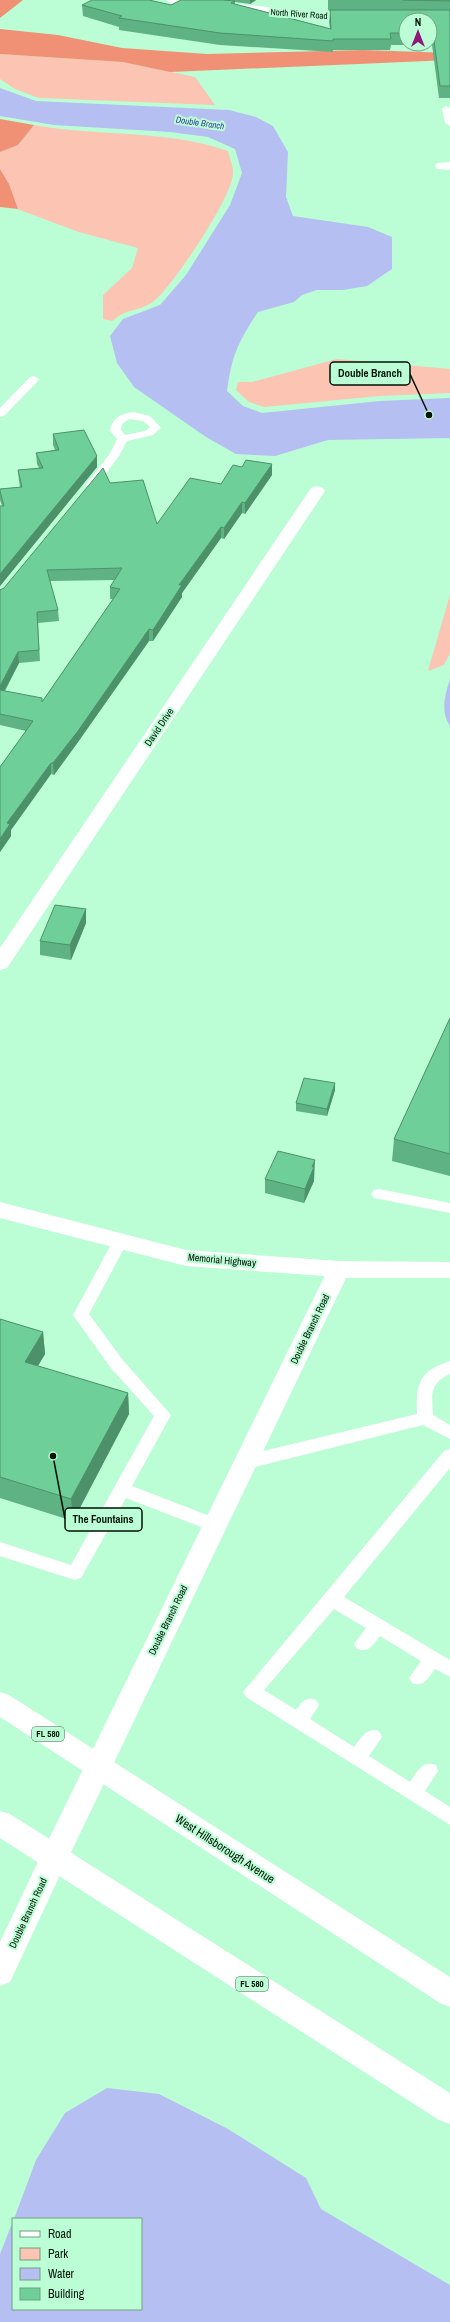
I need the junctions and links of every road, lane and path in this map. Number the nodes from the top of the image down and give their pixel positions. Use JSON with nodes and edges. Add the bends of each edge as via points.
{"nodes":[{"id":1,"x":172,"y":0,"type":"edge"},
{"id":2,"x":373,"y":16,"type":"edge"},
{"id":3,"x":446,"y":109,"type":"dead end"},
{"id":4,"x":450,"y":123,"type":"edge"},
{"id":5,"x":34,"y":379,"type":"dead end"},
{"id":6,"x":0,"y":414,"type":"edge"},
{"id":7,"x":123,"y":440,"type":"dead end"},
{"id":8,"x":317,"y":491,"type":"dead end"},
{"id":9,"x":84,"y":493,"type":"edge"},
{"id":10,"x":0,"y":963,"type":"edge"},
{"id":11,"x":379,"y":1194,"type":"dead end"},
{"id":12,"x":450,"y":1208,"type":"edge"},
{"id":13,"x":0,"y":1210,"type":"edge"},
{"id":14,"x":120,"y":1241,"type":"junction"},
{"id":15,"x":339,"y":1269,"type":"junction"},
{"id":16,"x":450,"y":1270,"type":"edge"},
{"id":17,"x":450,"y":1367,"type":"edge"},
{"id":18,"x":426,"y":1418,"type":"junction"},
{"id":19,"x":450,"y":1433,"type":"edge"},
{"id":20,"x":450,"y":1456,"type":"edge"},
{"id":21,"x":247,"y":1462,"type":"junction"},
{"id":22,"x":122,"y":1489,"type":"junction"},
{"id":23,"x":214,"y":1526,"type":"junction"},
{"id":24,"x":0,"y":1549,"type":"edge"},
{"id":25,"x":332,"y":1599,"type":"junction"},
{"id":26,"x":378,"y":1626,"type":"junction"},
{"id":27,"x":363,"y":1644,"type":"dead end"},
{"id":28,"x":434,"y":1659,"type":"junction"},
{"id":29,"x":450,"y":1669,"type":"edge"},
{"id":30,"x":418,"y":1678,"type":"dead end"},
{"id":31,"x":0,"y":1703,"type":"edge"},
{"id":32,"x":310,"y":1705,"type":"dead end"},
{"id":33,"x":298,"y":1721,"type":"junction"},
{"id":34,"x":373,"y":1737,"type":"dead end"},
{"id":35,"x":356,"y":1758,"type":"junction"},
{"id":36,"x":97,"y":1766,"type":"junction"},
{"id":37,"x":429,"y":1771,"type":"dead end"},
{"id":38,"x":413,"y":1794,"type":"junction"},
{"id":39,"x":450,"y":1817,"type":"edge"},
{"id":40,"x":0,"y":1823,"type":"edge"},
{"id":41,"x":54,"y":1858,"type":"junction"},
{"id":42,"x":0,"y":1973,"type":"edge"},
{"id":43,"x":447,"y":1986,"type":"edge"},
{"id":44,"x":450,"y":2110,"type":"edge"}],
"edges":[{"from":1,"to":2,"type":"street","name":"North River Road","via":[[311,16]]},
{"from":3,"to":4,"type":"lane"},
{"from":5,"to":6,"type":"lane"},
{"from":7,"to":9,"type":"lane","via":[[114,456]]},
{"from":8,"to":10,"type":"street","name":"David Drive"},
{"from":11,"to":12,"type":"lane"},
{"from":13,"to":14,"type":"street","name":"Memorial Highway"},
{"from":14,"to":15,"type":"street","name":"Memorial Highway","via":[[186,1258]]},
{"from":14,"to":22,"type":"lane","via":[[81,1315],[116,1363],[163,1415]]},
{"from":15,"to":16,"type":"street","name":"Memorial Highway"},
{"from":15,"to":21,"type":"street","name":"Double Branch Road"},
{"from":17,"to":18,"type":"lane","via":[[445,1367],[433,1375],[424,1391]]},
{"from":18,"to":19,"type":"lane"},
{"from":18,"to":21,"type":"lane"},
{"from":20,"to":25,"type":"lane"},
{"from":21,"to":23,"type":"street","name":"Double Branch Road"},
{"from":22,"to":23,"type":"lane"},
{"from":22,"to":24,"type":"lane","via":[[75,1573]]},
{"from":23,"to":36,"type":"street","name":"Double Branch Road"},
{"from":25,"to":26,"type":"lane"},
{"from":25,"to":33,"type":"lane","via":[[252,1692]]},
{"from":26,"to":27,"type":"lane"},
{"from":26,"to":28,"type":"lane"},
{"from":28,"to":29,"type":"lane"},
{"from":28,"to":30,"type":"lane"},
{"from":31,"to":36,"type":"street","name":"West Hillsborough Avenue","number":"FL 580"},
{"from":32,"to":33,"type":"lane"},
{"from":33,"to":35,"type":"lane"},
{"from":34,"to":35,"type":"lane"},
{"from":35,"to":38,"type":"lane"},
{"from":36,"to":41,"type":"street","name":"Double Branch Road"},
{"from":36,"to":43,"type":"street","name":"West Hillsborough Avenue","number":"FL 580"},
{"from":37,"to":38,"type":"lane"},
{"from":38,"to":39,"type":"lane"},
{"from":40,"to":41,"type":"street","number":"FL 580"},
{"from":41,"to":42,"type":"street","name":"Double Branch Road"},
{"from":41,"to":44,"type":"street","number":"FL 580"}]}
